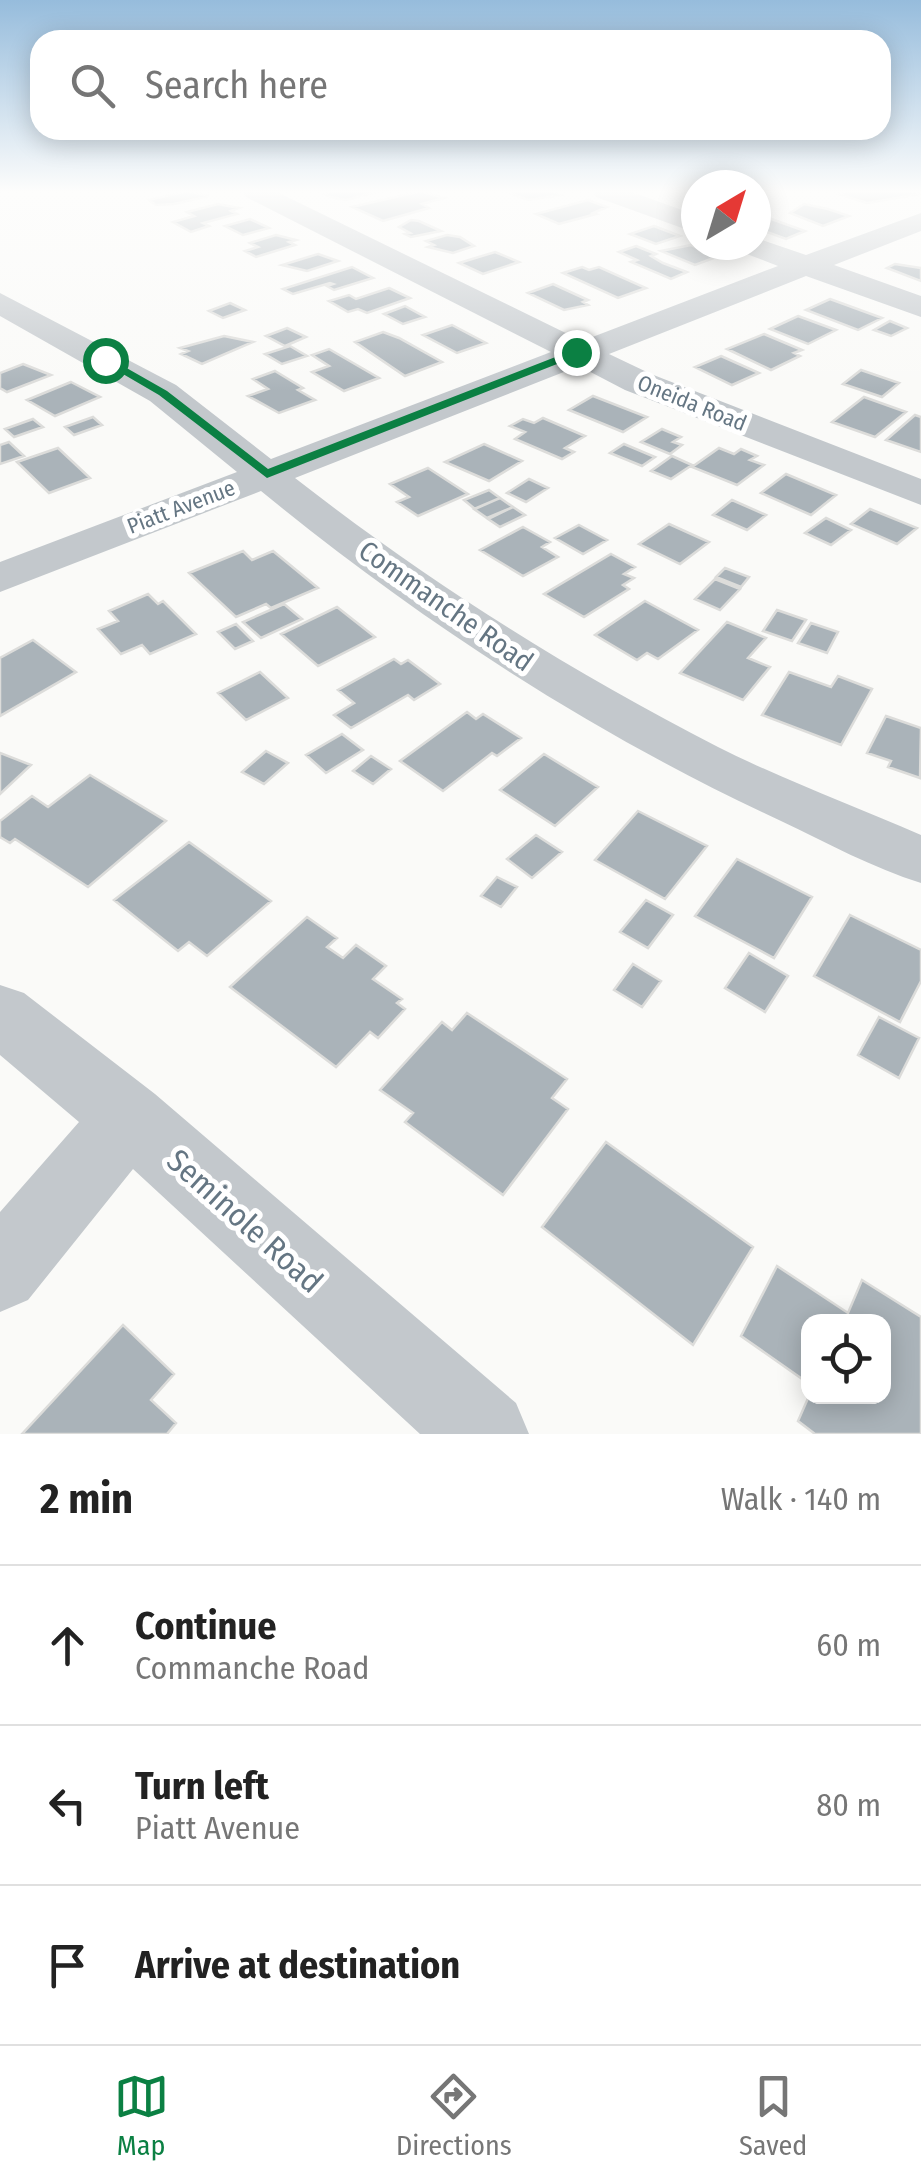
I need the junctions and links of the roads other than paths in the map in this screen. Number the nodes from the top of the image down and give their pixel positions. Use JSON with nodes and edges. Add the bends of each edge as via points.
{"nodes":[{"id":1,"x":388,"y":258,"type":"edge"},
{"id":2,"x":782,"y":258,"type":"edge"},
{"id":3,"x":824,"y":258,"type":"edge"},
{"id":4,"x":803,"y":266,"type":"junction"},
{"id":5,"x":0,"y":303,"type":"edge"},
{"id":6,"x":921,"y":307,"type":"edge"},
{"id":7,"x":576,"y":352,"type":"junction"},
{"id":8,"x":267,"y":474,"type":"junction"},
{"id":9,"x":921,"y":492,"type":"edge"},
{"id":10,"x":0,"y":578,"type":"edge"},
{"id":11,"x":921,"y":860,"type":"edge"},
{"id":12,"x":0,"y":1014,"type":"edge"},
{"id":13,"x":129,"y":1118,"type":"junction"},
{"id":14,"x":0,"y":1272,"type":"edge"},
{"id":15,"x":485,"y":1434,"type":"edge"}],
"edges":[{"from":1,"to":7,"type":"street","name":"Oneida Road"},
{"from":2,"to":4,"type":"street"},
{"from":3,"to":4,"type":"street","name":"Piatt Avenue"},
{"from":4,"to":6,"type":"street"},
{"from":4,"to":7,"type":"street","name":"Piatt Avenue"},
{"from":5,"to":8,"type":"street","name":"Commanche Road","via":[[163,393]]},
{"from":7,"to":8,"type":"street","name":"Piatt Avenue"},
{"from":7,"to":9,"type":"street","name":"Oneida Road"},
{"from":8,"to":10,"type":"street","name":"Piatt Avenue"},
{"from":8,"to":11,"type":"street","name":"Commanche Road","via":[[462,621],[553,679],[702,762]]},
{"from":12,"to":13,"type":"street","name":"Seminole Road"},
{"from":13,"to":14,"type":"street"},
{"from":13,"to":15,"type":"street","name":"Seminole Road"}]}
